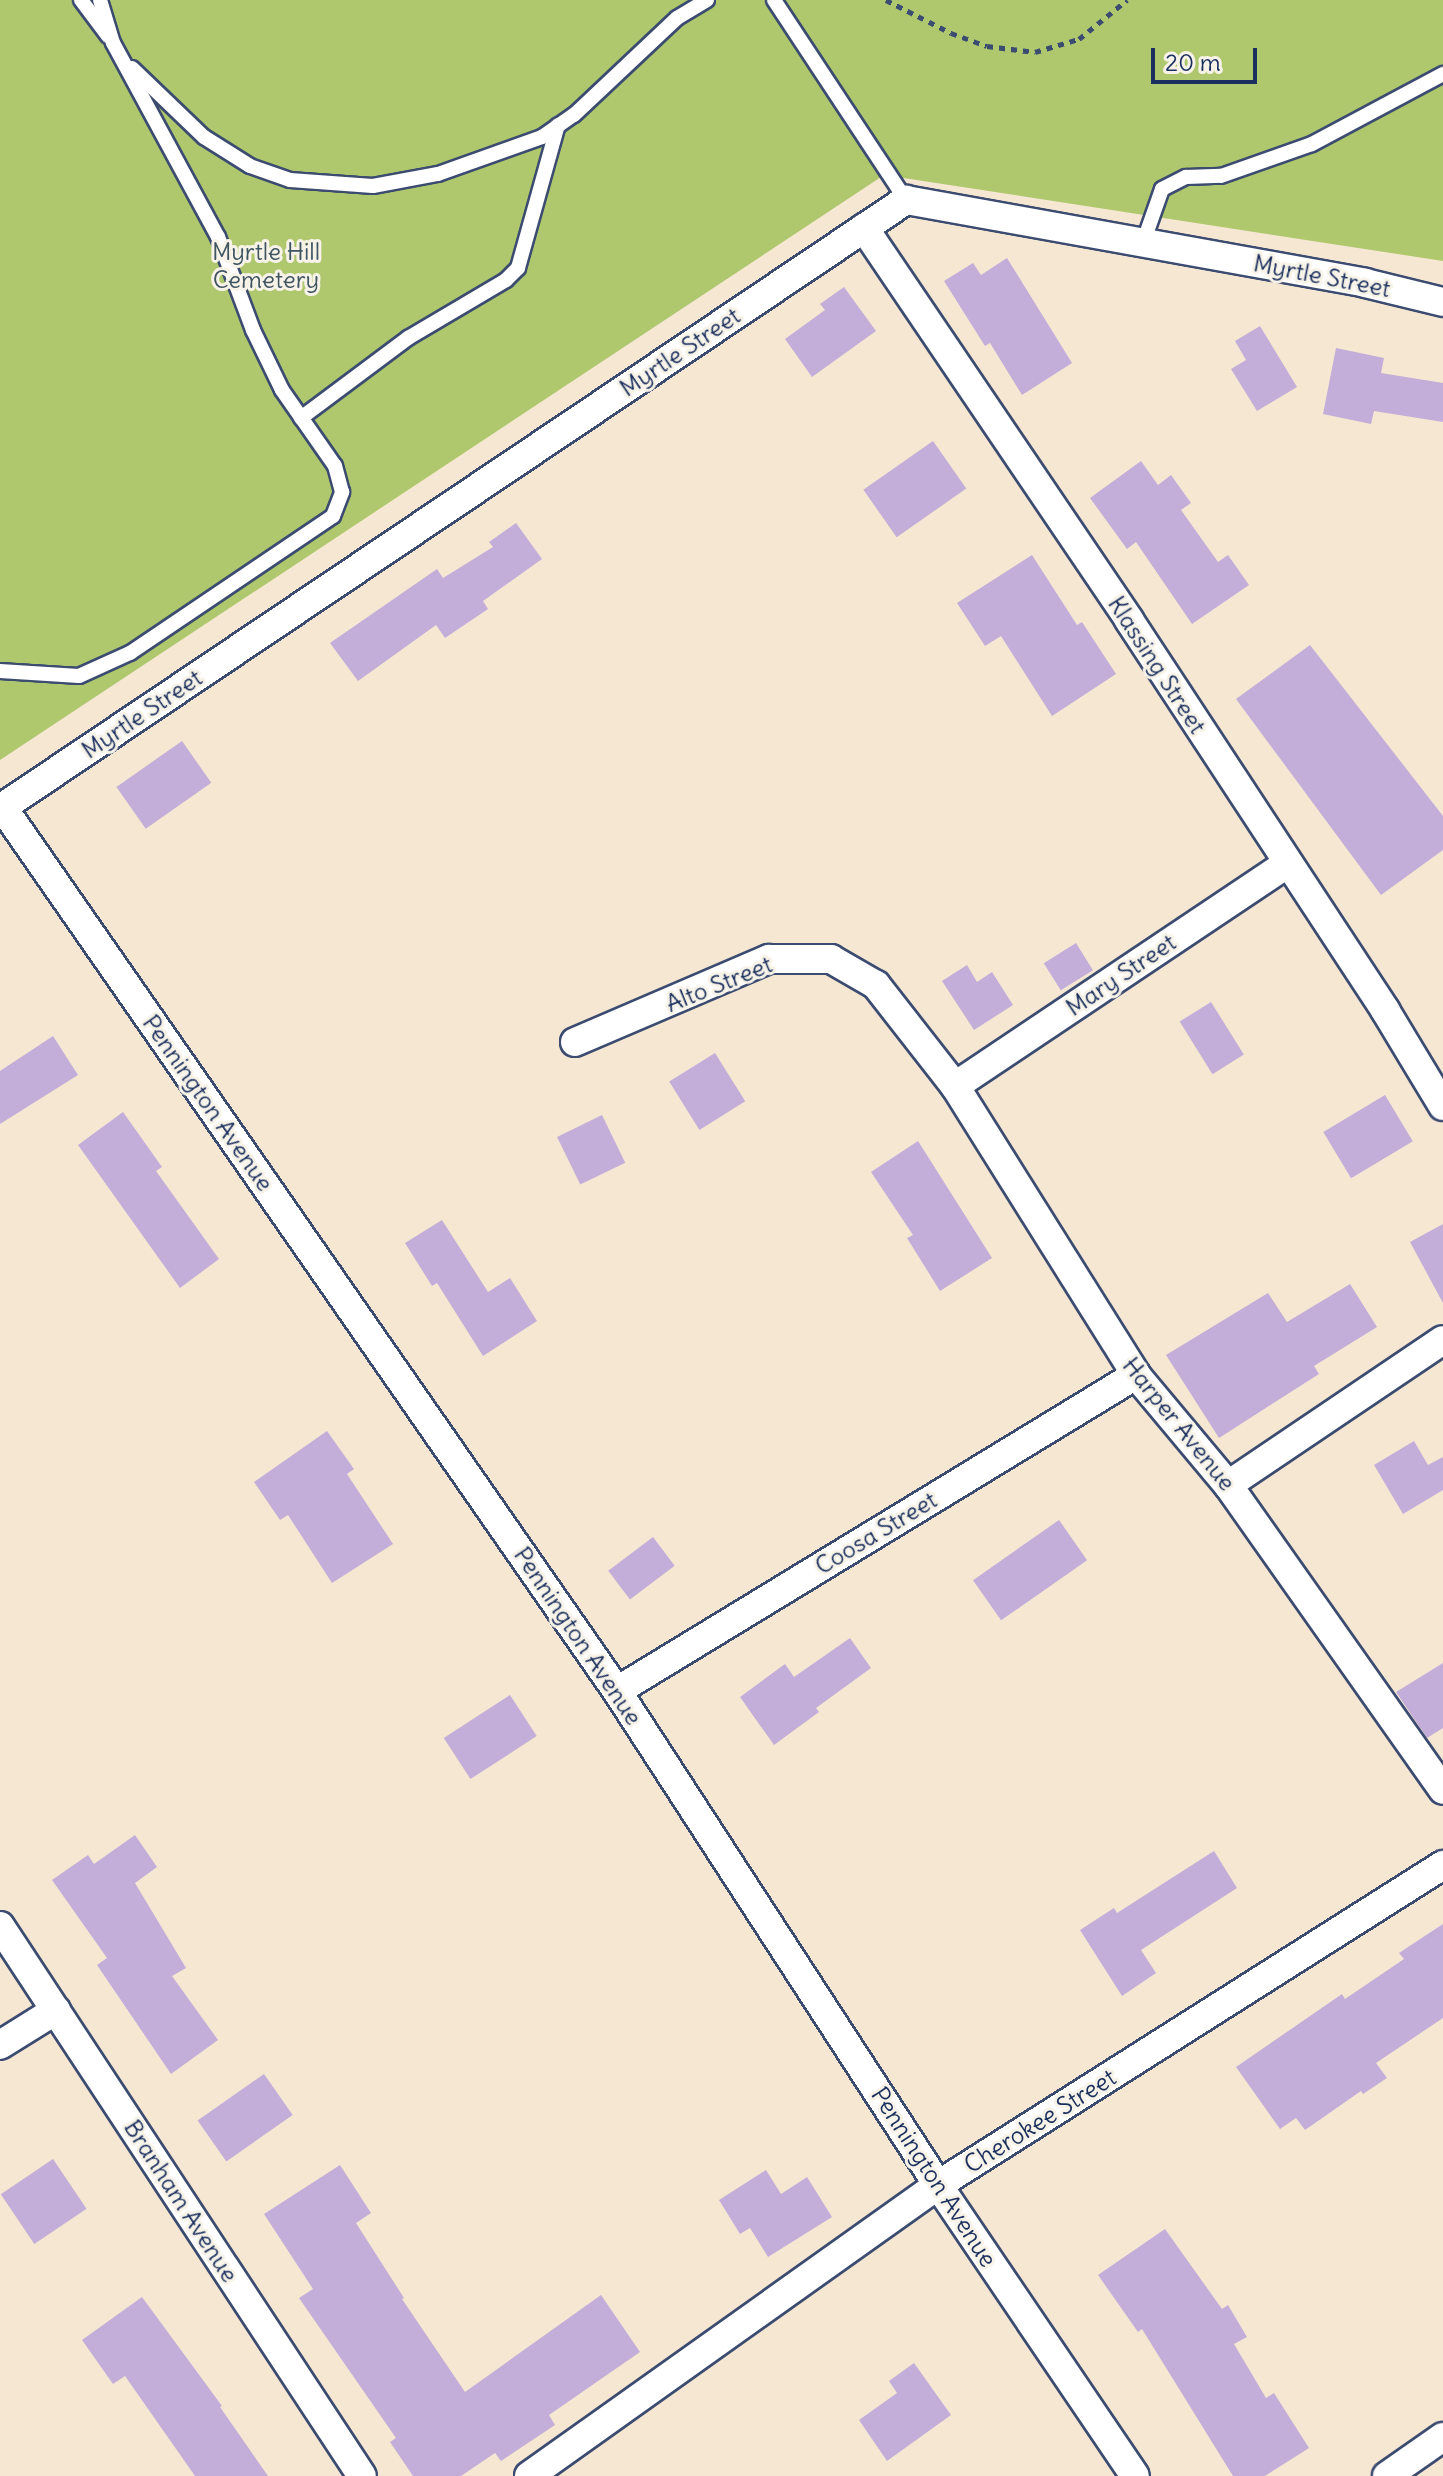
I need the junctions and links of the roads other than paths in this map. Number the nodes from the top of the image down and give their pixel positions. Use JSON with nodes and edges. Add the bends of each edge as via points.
{"nodes":[{"id":1,"x":81,"y":0,"type":"edge"},
{"id":2,"x":100,"y":0,"type":"edge"},
{"id":3,"x":707,"y":0,"type":"edge"},
{"id":4,"x":774,"y":0,"type":"edge"},
{"id":5,"x":113,"y":43,"type":"junction"},
{"id":6,"x":1443,"y":74,"type":"edge"},
{"id":7,"x":558,"y":125,"type":"junction"},
{"id":8,"x":906,"y":200,"type":"junction"},
{"id":9,"x":864,"y":228,"type":"junction"},
{"id":10,"x":1143,"y":243,"type":"junction"},
{"id":11,"x":1443,"y":302,"type":"edge"},
{"id":12,"x":301,"y":418,"type":"junction"},
{"id":13,"x":0,"y":671,"type":"edge"},
{"id":14,"x":2,"y":808,"type":"edge"},
{"id":15,"x":1286,"y":864,"type":"junction"},
{"id":16,"x":575,"y":1042,"type":"dead end"},
{"id":17,"x":927,"y":1049,"type":"joint"},
{"id":18,"x":955,"y":1086,"type":"junction"},
{"id":19,"x":1443,"y":1106,"type":"edge"},
{"id":20,"x":1443,"y":1340,"type":"edge"},
{"id":21,"x":1136,"y":1375,"type":"junction"},
{"id":22,"x":1228,"y":1485,"type":"junction"},
{"id":23,"x":617,"y":1691,"type":"junction"},
{"id":24,"x":1443,"y":1790,"type":"edge"},
{"id":25,"x":1443,"y":1865,"type":"edge"},
{"id":26,"x":0,"y":1926,"type":"edge"},
{"id":27,"x":56,"y":2010,"type":"junction"},
{"id":28,"x":0,"y":2045,"type":"edge"},
{"id":29,"x":938,"y":2185,"type":"junction"},
{"id":30,"x":1443,"y":2437,"type":"edge"},
{"id":31,"x":362,"y":2476,"type":"edge"},
{"id":32,"x":529,"y":2476,"type":"edge"},
{"id":33,"x":1135,"y":2476,"type":"edge"},
{"id":34,"x":1387,"y":2476,"type":"edge"}],
"edges":[{"from":1,"to":5,"type":"lane"},
{"from":2,"to":5,"type":"lane"},
{"from":3,"to":7,"type":"lane","via":[[677,18]]},
{"from":4,"to":8,"type":"lane"},
{"from":5,"to":7,"type":"lane","via":[[136,73],[204,137],[250,166],[290,180],[373,186],[438,174],[514,149]]},
{"from":5,"to":12,"type":"lane","via":[[218,237],[253,330]]},
{"from":6,"to":10,"type":"lane","via":[[1312,144],[1221,176],[1186,177],[1162,189]]},
{"from":7,"to":12,"type":"lane","via":[[518,268],[408,338]]},
{"from":8,"to":9,"type":"street","name":"Myrtle Street"},
{"from":8,"to":10,"type":"street","name":"Myrtle Street"},
{"from":9,"to":14,"type":"street","name":"Myrtle Street"},
{"from":9,"to":15,"type":"street","name":"Klassing Street","via":[[1129,620]]},
{"from":10,"to":11,"type":"street","name":"Myrtle Street"},
{"from":12,"to":13,"type":"lane","via":[[335,466],[342,492],[333,516],[130,653],[79,676]]},
{"from":14,"to":23,"type":"street","name":"Pennington Avenue"},
{"from":15,"to":18,"type":"street","name":"Mary Street"},
{"from":15,"to":19,"type":"street","name":"Klassing Street"},
{"from":16,"to":17,"type":"street","name":"Alto Street","via":[[769,959],[831,959],[876,985]]},
{"from":17,"to":18,"type":"street","name":"Harper Avenue"},
{"from":18,"to":21,"type":"street","name":"Harper Avenue"},
{"from":20,"to":22,"type":"street"},
{"from":21,"to":22,"type":"street","name":"Harper Avenue"},
{"from":21,"to":23,"type":"street","name":"Coosa Street"},
{"from":22,"to":24,"type":"street","name":"Harper Avenue"},
{"from":23,"to":29,"type":"street","name":"Pennington Avenue"},
{"from":25,"to":29,"type":"street","name":"Cherokee Street"},
{"from":26,"to":27,"type":"street","name":"Branham Avenue"},
{"from":27,"to":28,"type":"street"},
{"from":27,"to":31,"type":"street","name":"Branham Avenue"},
{"from":29,"to":32,"type":"street","name":"Cherokee Street"},
{"from":29,"to":33,"type":"street","name":"Pennington Avenue"},
{"from":30,"to":34,"type":"street"}]}
